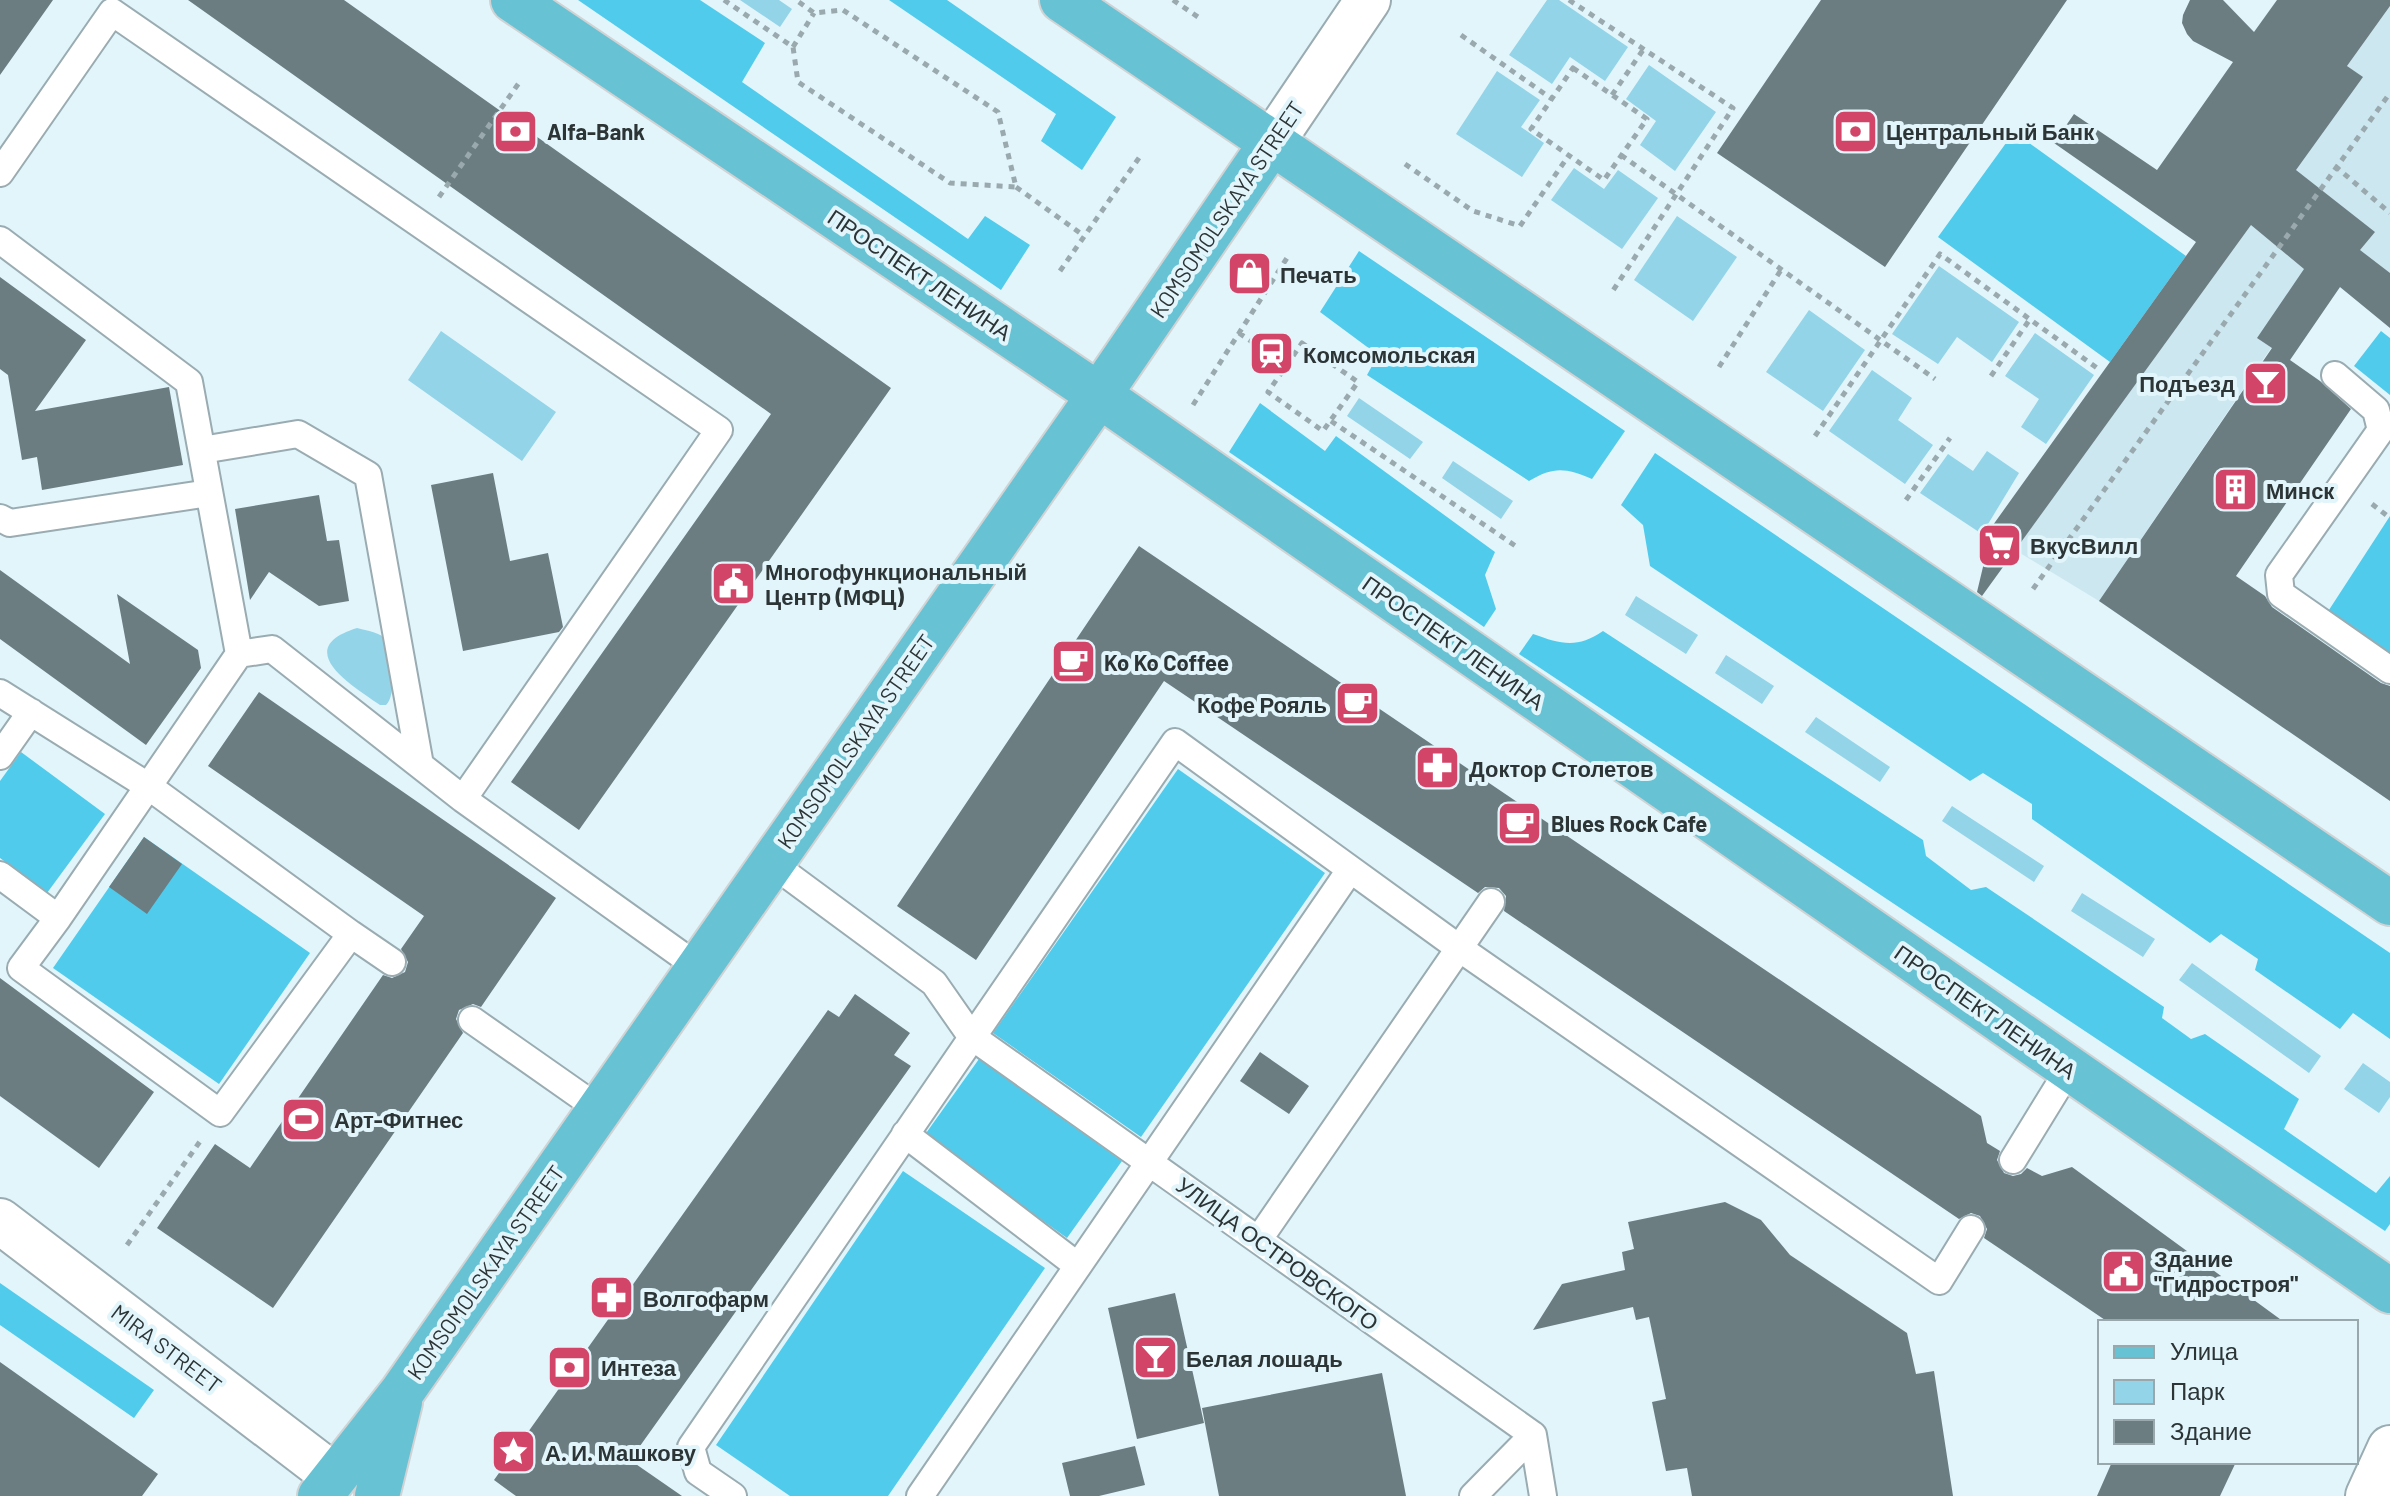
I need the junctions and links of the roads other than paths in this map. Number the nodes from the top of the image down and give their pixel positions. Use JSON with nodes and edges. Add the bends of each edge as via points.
{"nodes":[{"id":1,"x":513,"y":0,"type":"edge"},
{"id":2,"x":1062,"y":0,"type":"edge"},
{"id":3,"x":1368,"y":0,"type":"edge"},
{"id":4,"x":1272,"y":142,"type":"junction"},
{"id":5,"x":0,"y":173,"type":"edge"},
{"id":6,"x":0,"y":240,"type":"edge"},
{"id":7,"x":2335,"y":375,"type":"dead end"},
{"id":8,"x":1099,"y":395,"type":"junction"},
{"id":9,"x":202,"y":450,"type":"junction"},
{"id":10,"x":209,"y":493,"type":"junction"},
{"id":11,"x":0,"y":518,"type":"edge"},
{"id":12,"x":239,"y":654,"type":"junction"},
{"id":13,"x":2390,"y":670,"type":"edge"},
{"id":14,"x":0,"y":693,"type":"edge"},
{"id":15,"x":31,"y":712,"type":"junction"},
{"id":16,"x":0,"y":756,"type":"edge"},
{"id":17,"x":420,"y":765,"type":"junction"},
{"id":18,"x":148,"y":786,"type":"junction"},
{"id":19,"x":463,"y":799,"type":"junction"},
{"id":20,"x":770,"y":862,"type":"junction"},
{"id":21,"x":1350,"y":870,"type":"junction"},
{"id":22,"x":0,"y":875,"type":"edge"},
{"id":23,"x":1491,"y":902,"type":"dead end"},
{"id":24,"x":2390,"y":903,"type":"edge"},
{"id":25,"x":58,"y":918,"type":"junction"},
{"id":26,"x":351,"y":934,"type":"junction"},
{"id":27,"x":1459,"y":948,"type":"junction"},
{"id":28,"x":392,"y":962,"type":"dead end"},
{"id":29,"x":698,"y":967,"type":"junction"},
{"id":30,"x":472,"y":1020,"type":"dead end"},
{"id":31,"x":971,"y":1036,"type":"junction"},
{"id":32,"x":2069,"y":1069,"type":"junction"},
{"id":33,"x":599,"y":1109,"type":"junction"},
{"id":34,"x":905,"y":1134,"type":"junction"},
{"id":35,"x":2013,"y":1160,"type":"dead end"},
{"id":36,"x":1150,"y":1162,"type":"junction"},
{"id":37,"x":0,"y":1221,"type":"edge"},
{"id":38,"x":1971,"y":1229,"type":"dead end"},
{"id":39,"x":1259,"y":1239,"type":"junction"},
{"id":40,"x":1078,"y":1266,"type":"junction"},
{"id":41,"x":2390,"y":1291,"type":"edge"},
{"id":42,"x":402,"y":1392,"type":"junction"},
{"id":43,"x":1533,"y":1435,"type":"junction"},
{"id":44,"x":2390,"y":1448,"type":"edge"},
{"id":45,"x":327,"y":1486,"type":"edge"},
{"id":46,"x":377,"y":1496,"type":"edge"},
{"id":47,"x":733,"y":1496,"type":"edge"},
{"id":48,"x":920,"y":1496,"type":"edge"},
{"id":49,"x":1473,"y":1496,"type":"edge"},
{"id":50,"x":1543,"y":1496,"type":"edge"},
{"id":51,"x":2368,"y":1496,"type":"edge"}],
"edges":[{"from":1,"to":8,"type":"main road","name":"ПРОСПЕКТ ЛЕНИНА"},
{"from":2,"to":4,"type":"main road"},
{"from":3,"to":4,"type":"street","name":"KOMSOMOLSKAYA STREET"},
{"from":4,"to":8,"type":"main road","name":"KOMSOMOLSKAYA STREET"},
{"from":4,"to":24,"type":"main road"},
{"from":5,"to":19,"type":"lane","via":[[112,12],[719,430]]},
{"from":6,"to":9,"type":"lane","via":[[189,382]]},
{"from":7,"to":13,"type":"lane","via":[[2376,410],[2381,430],[2279,575],[2281,594]]},
{"from":8,"to":20,"type":"main road","name":"KOMSOMOLSKAYA STREET"},
{"from":8,"to":32,"type":"main road","name":"ПРОСПЕКТ ЛЕНИНА"},
{"from":9,"to":10,"type":"lane"},
{"from":9,"to":17,"type":"lane","via":[[298,434],[368,475]]},
{"from":10,"to":11,"type":"lane","via":[[10,523]]},
{"from":10,"to":12,"type":"lane"},
{"from":12,"to":17,"type":"lane","via":[[272,649]]},
{"from":12,"to":18,"type":"lane"},
{"from":14,"to":15,"type":"lane"},
{"from":15,"to":16,"type":"lane"},
{"from":15,"to":18,"type":"lane"},
{"from":17,"to":19,"type":"lane"},
{"from":18,"to":25,"type":"lane"},
{"from":18,"to":26,"type":"lane"},
{"from":19,"to":29,"type":"lane"},
{"from":20,"to":29,"type":"main road","name":"KOMSOMOLSKAYA STREET"},
{"from":20,"to":31,"type":"lane","name":"УЛИЦА ОСТРОВСКОГО","via":[[934,983]]},
{"from":21,"to":27,"type":"lane"},
{"from":21,"to":31,"type":"lane","via":[[1175,742]]},
{"from":21,"to":36,"type":"lane"},
{"from":22,"to":25,"type":"lane"},
{"from":23,"to":27,"type":"lane"},
{"from":25,"to":26,"type":"lane","via":[[21,968],[220,1113]]},
{"from":26,"to":28,"type":"lane"},
{"from":27,"to":38,"type":"lane","via":[[1939,1281]]},
{"from":27,"to":39,"type":"lane"},
{"from":29,"to":33,"type":"main road","name":"KOMSOMOLSKAYA STREET"},
{"from":30,"to":33,"type":"lane"},
{"from":31,"to":34,"type":"lane"},
{"from":31,"to":36,"type":"lane","name":"УЛИЦА ОСТРОВСКОГО"},
{"from":32,"to":35,"type":"lane"},
{"from":32,"to":41,"type":"main road","name":"ПРОСПЕКТ ЛЕНИНА"},
{"from":33,"to":42,"type":"main road","name":"KOMSOMOLSKAYA STREET"},
{"from":34,"to":40,"type":"lane"},
{"from":34,"to":47,"type":"lane","via":[[691,1447],[698,1472]]},
{"from":36,"to":39,"type":"lane","name":"УЛИЦА ОСТРОВСКОГО"},
{"from":36,"to":40,"type":"lane"},
{"from":37,"to":45,"type":"street","name":"MIRA STREET"},
{"from":39,"to":43,"type":"lane","name":"УЛИЦА ОСТРОВСКОГО"},
{"from":40,"to":48,"type":"lane"},
{"from":42,"to":45,"type":"main road"},
{"from":42,"to":46,"type":"main road","name":"KOMSOMOLSKAYA STREET"},
{"from":43,"to":49,"type":"lane"},
{"from":43,"to":50,"type":"lane"},
{"from":44,"to":51,"type":"street"}]}
